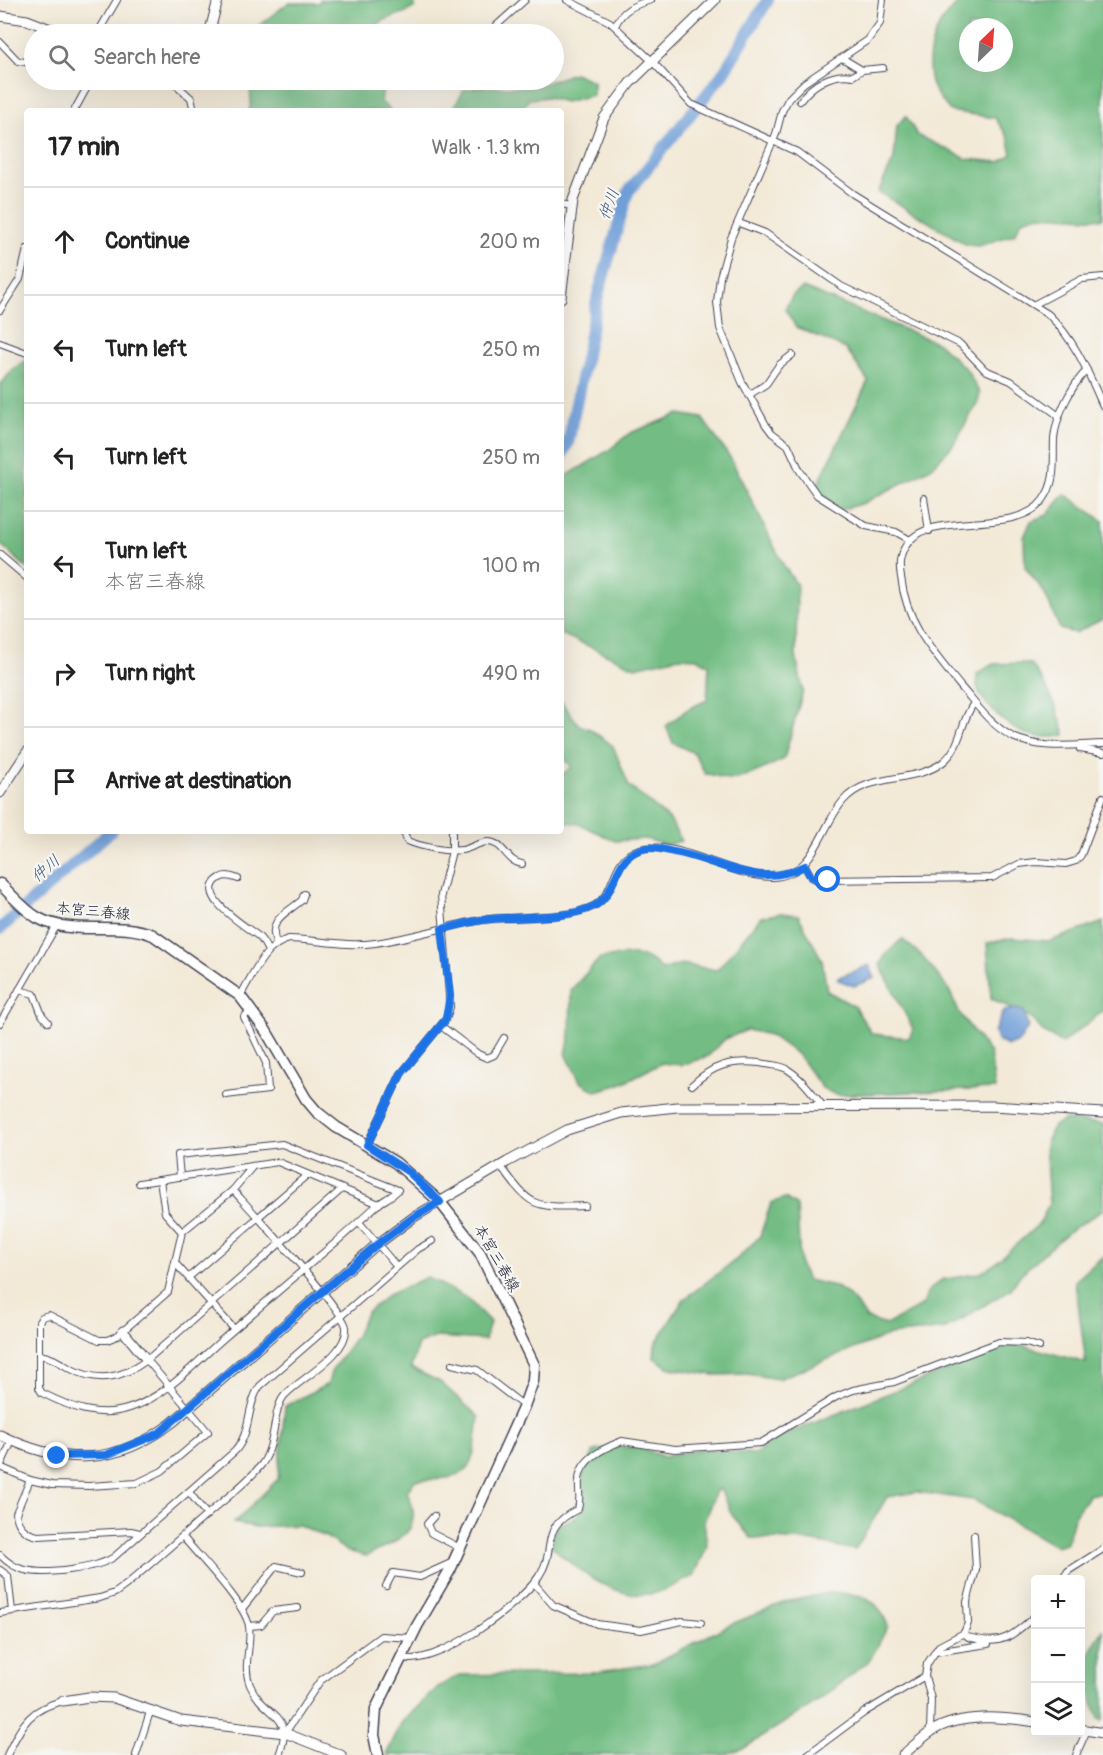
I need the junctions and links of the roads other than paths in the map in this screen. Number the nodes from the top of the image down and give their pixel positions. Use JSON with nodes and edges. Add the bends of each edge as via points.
{"nodes":[{"id":1,"x":117,"y":0,"type":"edge"},
{"id":2,"x":218,"y":0,"type":"edge"},
{"id":3,"x":525,"y":0,"type":"edge"},
{"id":4,"x":567,"y":0,"type":"edge"},
{"id":5,"x":626,"y":0,"type":"edge"},
{"id":6,"x":651,"y":0,"type":"edge"},
{"id":7,"x":715,"y":0,"type":"edge"},
{"id":8,"x":883,"y":0,"type":"edge"},
{"id":9,"x":628,"y":8,"type":"junction"},
{"id":10,"x":0,"y":16,"type":"edge"},
{"id":11,"x":37,"y":24,"type":"edge"},
{"id":12,"x":103,"y":24,"type":"edge"},
{"id":13,"x":212,"y":24,"type":"edge"},
{"id":14,"x":498,"y":24,"type":"edge"},
{"id":15,"x":615,"y":26,"type":"junction"},
{"id":16,"x":0,"y":42,"type":"edge"},
{"id":17,"x":842,"y":58,"type":"junction"},
{"id":18,"x":652,"y":61,"type":"junction"},
{"id":19,"x":24,"y":62,"type":"edge"},
{"id":20,"x":883,"y":68,"type":"dead end"},
{"id":21,"x":862,"y":70,"type":"junction"},
{"id":22,"x":86,"y":90,"type":"edge"},
{"id":23,"x":182,"y":90,"type":"edge"},
{"id":24,"x":800,"y":101,"type":"dead end"},
{"id":25,"x":76,"y":108,"type":"edge"},
{"id":26,"x":193,"y":108,"type":"edge"},
{"id":27,"x":773,"y":140,"type":"junction"},
{"id":28,"x":564,"y":205,"type":"edge"},
{"id":29,"x":572,"y":206,"type":"junction"},
{"id":30,"x":739,"y":223,"type":"junction"},
{"id":31,"x":24,"y":262,"type":"edge"},
{"id":32,"x":564,"y":273,"type":"edge"},
{"id":33,"x":1103,"y":278,"type":"edge"},
{"id":34,"x":1035,"y":304,"type":"junction"},
{"id":35,"x":0,"y":310,"type":"edge"},
{"id":36,"x":0,"y":344,"type":"edge"},
{"id":37,"x":24,"y":352,"type":"edge"},
{"id":38,"x":792,"y":355,"type":"dead end"},
{"id":39,"x":1087,"y":370,"type":"junction"},
{"id":40,"x":749,"y":395,"type":"junction"},
{"id":41,"x":1103,"y":406,"type":"edge"},
{"id":42,"x":1059,"y":416,"type":"junction"},
{"id":43,"x":924,"y":498,"type":"dead end"},
{"id":44,"x":929,"y":531,"type":"junction"},
{"id":45,"x":910,"y":540,"type":"junction"},
{"id":46,"x":0,"y":555,"type":"edge"},
{"id":47,"x":24,"y":576,"type":"edge"},
{"id":48,"x":974,"y":703,"type":"junction"},
{"id":49,"x":1103,"y":744,"type":"edge"},
{"id":50,"x":1080,"y":749,"type":"dead end"},
{"id":51,"x":1103,"y":753,"type":"edge"},
{"id":52,"x":24,"y":757,"type":"edge"},
{"id":53,"x":0,"y":793,"type":"edge"},
{"id":54,"x":1103,"y":797,"type":"edge"},
{"id":55,"x":405,"y":834,"type":"edge"},
{"id":56,"x":452,"y":834,"type":"edge"},
{"id":57,"x":452,"y":851,"type":"junction"},
{"id":58,"x":522,"y":864,"type":"dead end"},
{"id":59,"x":805,"y":866,"type":"junction"},
{"id":60,"x":238,"y":879,"type":"dead end"},
{"id":61,"x":0,"y":884,"type":"edge"},
{"id":62,"x":304,"y":894,"type":"dead end"},
{"id":63,"x":57,"y":925,"type":"junction"},
{"id":64,"x":442,"y":929,"type":"junction"},
{"id":65,"x":276,"y":943,"type":"junction"},
{"id":66,"x":268,"y":951,"type":"junction"},
{"id":67,"x":20,"y":990,"type":"junction"},
{"id":68,"x":240,"y":996,"type":"junction"},
{"id":69,"x":252,"y":1009,"type":"junction"},
{"id":70,"x":48,"y":1022,"type":"dead end"},
{"id":71,"x":0,"y":1023,"type":"edge"},
{"id":72,"x":441,"y":1026,"type":"junction"},
{"id":73,"x":504,"y":1038,"type":"dead end"},
{"id":74,"x":692,"y":1085,"type":"dead end"},
{"id":75,"x":226,"y":1095,"type":"dead end"},
{"id":76,"x":823,"y":1106,"type":"junction"},
{"id":77,"x":1103,"y":1113,"type":"edge"},
{"id":78,"x":367,"y":1145,"type":"junction"},
{"id":79,"x":253,"y":1166,"type":"junction"},
{"id":80,"x":500,"y":1166,"type":"junction"},
{"id":81,"x":307,"y":1175,"type":"junction"},
{"id":82,"x":180,"y":1177,"type":"junction"},
{"id":83,"x":160,"y":1180,"type":"junction"},
{"id":84,"x":139,"y":1183,"type":"dead end"},
{"id":85,"x":342,"y":1189,"type":"junction"},
{"id":86,"x":233,"y":1190,"type":"junction"},
{"id":87,"x":440,"y":1202,"type":"junction"},
{"id":88,"x":378,"y":1204,"type":"junction"},
{"id":89,"x":585,"y":1206,"type":"dead end"},
{"id":90,"x":258,"y":1218,"type":"junction"},
{"id":91,"x":359,"y":1222,"type":"junction"},
{"id":92,"x":182,"y":1232,"type":"junction"},
{"id":93,"x":432,"y":1242,"type":"dead end"},
{"id":94,"x":378,"y":1244,"type":"junction"},
{"id":95,"x":280,"y":1245,"type":"junction"},
{"id":96,"x":176,"y":1263,"type":"junction"},
{"id":97,"x":397,"y":1267,"type":"junction"},
{"id":98,"x":303,"y":1270,"type":"junction"},
{"id":99,"x":189,"y":1277,"type":"junction"},
{"id":100,"x":324,"y":1293,"type":"junction"},
{"id":101,"x":212,"y":1304,"type":"junction"},
{"id":102,"x":341,"y":1315,"type":"junction"},
{"id":103,"x":234,"y":1329,"type":"junction"},
{"id":104,"x":123,"y":1332,"type":"junction"},
{"id":105,"x":1039,"y":1347,"type":"dead end"},
{"id":106,"x":39,"y":1355,"type":"junction"},
{"id":107,"x":147,"y":1360,"type":"junction"},
{"id":108,"x":452,"y":1364,"type":"dead end"},
{"id":109,"x":170,"y":1386,"type":"junction"},
{"id":110,"x":524,"y":1406,"type":"junction"},
{"id":111,"x":189,"y":1408,"type":"junction"},
{"id":112,"x":0,"y":1435,"type":"edge"},
{"id":113,"x":12,"y":1442,"type":"junction"},
{"id":114,"x":0,"y":1467,"type":"edge"},
{"id":115,"x":30,"y":1480,"type":"junction"},
{"id":116,"x":189,"y":1492,"type":"junction"},
{"id":117,"x":207,"y":1515,"type":"junction"},
{"id":118,"x":434,"y":1516,"type":"dead end"},
{"id":119,"x":140,"y":1533,"type":"junction"},
{"id":120,"x":974,"y":1535,"type":"dead end"},
{"id":121,"x":183,"y":1537,"type":"junction"},
{"id":122,"x":460,"y":1548,"type":"junction"},
{"id":123,"x":1103,"y":1548,"type":"edge"},
{"id":124,"x":0,"y":1555,"type":"edge"},
{"id":125,"x":454,"y":1562,"type":"junction"},
{"id":126,"x":0,"y":1570,"type":"edge"},
{"id":127,"x":302,"y":1572,"type":"dead end"},
{"id":128,"x":1065,"y":1575,"type":"edge"},
{"id":129,"x":534,"y":1583,"type":"junction"},
{"id":130,"x":386,"y":1586,"type":"dead end"},
{"id":131,"x":298,"y":1608,"type":"dead end"},
{"id":132,"x":242,"y":1609,"type":"junction"},
{"id":133,"x":12,"y":1611,"type":"junction"},
{"id":134,"x":0,"y":1612,"type":"edge"},
{"id":135,"x":1031,"y":1618,"type":"edge"},
{"id":136,"x":701,"y":1623,"type":"dead end"},
{"id":137,"x":249,"y":1626,"type":"junction"},
{"id":138,"x":964,"y":1633,"type":"junction"},
{"id":139,"x":411,"y":1638,"type":"junction"},
{"id":140,"x":988,"y":1644,"type":"junction"},
{"id":141,"x":935,"y":1652,"type":"junction"},
{"id":142,"x":401,"y":1657,"type":"junction"},
{"id":143,"x":925,"y":1676,"type":"junction"},
{"id":144,"x":63,"y":1701,"type":"joint"},
{"id":145,"x":151,"y":1709,"type":"junction"},
{"id":146,"x":1031,"y":1722,"type":"edge"},
{"id":147,"x":1085,"y":1729,"type":"edge"},
{"id":148,"x":930,"y":1732,"type":"junction"},
{"id":149,"x":1103,"y":1732,"type":"edge"},
{"id":150,"x":285,"y":1733,"type":"junction"},
{"id":151,"x":1082,"y":1737,"type":"edge"},
{"id":152,"x":7,"y":1755,"type":"edge"},
{"id":153,"x":136,"y":1755,"type":"edge"},
{"id":154,"x":279,"y":1755,"type":"edge"},
{"id":155,"x":341,"y":1755,"type":"edge"},
{"id":156,"x":378,"y":1755,"type":"edge"},
{"id":157,"x":807,"y":1755,"type":"edge"},
{"id":158,"x":903,"y":1755,"type":"edge"},
{"id":159,"x":1077,"y":1755,"type":"edge"}],
"edges":[{"from":1,"to":12,"type":"street"},
{"from":2,"to":13,"type":"street"},
{"from":3,"to":14,"type":"street"},
{"from":4,"to":15,"type":"street"},
{"from":5,"to":9,"type":"street"},
{"from":6,"to":9,"type":"street"},
{"from":7,"to":18,"type":"street"},
{"from":8,"to":17,"type":"street","via":[[876,32]]},
{"from":9,"to":15,"type":"street"},
{"from":10,"to":11,"type":"street"},
{"from":15,"to":18,"type":"street"},
{"from":16,"to":19,"type":"street","via":[[18,61]]},
{"from":17,"to":21,"type":"street"},
{"from":17,"to":27,"type":"street","via":[[789,98]]},
{"from":18,"to":27,"type":"street","via":[[691,104]]},
{"from":18,"to":29,"type":"street","via":[[604,118]]},
{"from":20,"to":21,"type":"street"},
{"from":21,"to":24,"type":"street","via":[[853,76],[829,78]]},
{"from":22,"to":25,"type":"street"},
{"from":23,"to":26,"type":"street","via":[[191,98]]},
{"from":27,"to":30,"type":"street"},
{"from":27,"to":34,"type":"street","via":[[805,157],[877,209]]},
{"from":28,"to":29,"type":"street"},
{"from":29,"to":32,"type":"street"},
{"from":30,"to":40,"type":"street","via":[[725,255],[717,302],[720,328]]},
{"from":30,"to":42,"type":"street","via":[[765,233],[841,286],[960,344],[986,370],[1011,381]]},
{"from":31,"to":35,"type":"street","via":[[20,279]]},
{"from":33,"to":34,"type":"street","via":[[1080,280]]},
{"from":34,"to":39,"type":"street","via":[[1066,332]]},
{"from":36,"to":37,"type":"street"},
{"from":38,"to":40,"type":"street","via":[[779,365],[766,384]]},
{"from":39,"to":41,"type":"street"},
{"from":39,"to":42,"type":"street"},
{"from":40,"to":45,"type":"street","via":[[772,433],[788,445],[817,495],[866,526],[896,532]]},
{"from":42,"to":44,"type":"street","via":[[1051,488],[1038,506],[1021,514]]},
{"from":43,"to":44,"type":"street"},
{"from":44,"to":45,"type":"street"},
{"from":45,"to":48,"type":"street","via":[[899,563],[910,616],[924,642]]},
{"from":46,"to":47,"type":"street"},
{"from":48,"to":49,"type":"street","via":[[1004,730],[1026,742],[1062,746]]},
{"from":48,"to":59,"type":"street","via":[[946,760],[848,796]]},
{"from":50,"to":51,"type":"street"},
{"from":52,"to":53,"type":"street"},
{"from":54,"to":59,"type":"street","via":[[1081,855],[1066,864],[1019,864],[992,878],[922,880],[818,880],[811,877]]},
{"from":55,"to":57,"type":"street","via":[[415,844]]},
{"from":56,"to":57,"type":"street"},
{"from":57,"to":58,"type":"street","via":[[489,842]]},
{"from":57,"to":64,"type":"street","via":[[441,896]]},
{"from":59,"to":64,"type":"street","via":[[787,875],[762,876],[731,870],[696,855],[650,848],[637,850],[624,858],[604,898],[587,909],[481,920]]},
{"from":60,"to":66,"type":"street","via":[[218,879],[213,889],[215,897],[231,917],[261,938]]},
{"from":61,"to":63,"type":"main road","name":"本宮三春線","via":[[31,913]]},
{"from":62,"to":65,"type":"street","via":[[302,900],[281,913],[273,936]]},
{"from":63,"to":67,"type":"street"},
{"from":63,"to":68,"type":"main road","name":"本宮三春線","via":[[145,932]]},
{"from":64,"to":65,"type":"street","via":[[375,943],[289,939]]},
{"from":64,"to":72,"type":"street","via":[[450,1007]]},
{"from":65,"to":66,"type":"street"},
{"from":66,"to":68,"type":"street"},
{"from":67,"to":70,"type":"street","via":[[34,994]]},
{"from":67,"to":71,"type":"street"},
{"from":68,"to":69,"type":"main road","name":"本宮三春線"},
{"from":69,"to":75,"type":"street","via":[[244,1017],[266,1063],[268,1090]]},
{"from":69,"to":78,"type":"main road","name":"本宮三春線","via":[[306,1099],[327,1121]]},
{"from":72,"to":73,"type":"street","via":[[487,1058],[494,1055]]},
{"from":72,"to":78,"type":"street","via":[[397,1080]]},
{"from":74,"to":76,"type":"street","via":[[705,1073],[727,1063],[778,1066],[800,1079]]},
{"from":76,"to":77,"type":"street","via":[[992,1106]]},
{"from":76,"to":80,"type":"street","via":[[677,1107],[621,1113],[567,1130]]},
{"from":78,"to":87,"type":"main road","name":"本宮三春線","via":[[410,1173]]},
{"from":79,"to":81,"type":"street","via":[[278,1162]]},
{"from":79,"to":82,"type":"street"},
{"from":79,"to":86,"type":"street"},
{"from":80,"to":87,"type":"street"},
{"from":80,"to":89,"type":"street","via":[[522,1195],[534,1203]]},
{"from":81,"to":85,"type":"street"},
{"from":81,"to":90,"type":"street"},
{"from":82,"to":83,"type":"street"},
{"from":82,"to":88,"type":"street","via":[[178,1155],[282,1144],[398,1190]]},
{"from":83,"to":84,"type":"street"},
{"from":83,"to":92,"type":"street","via":[[165,1213]]},
{"from":85,"to":88,"type":"street"},
{"from":85,"to":95,"type":"street"},
{"from":86,"to":90,"type":"street"},
{"from":86,"to":92,"type":"street"},
{"from":87,"to":94,"type":"street"},
{"from":87,"to":110,"type":"main road","name":"本宮三春線","via":[[480,1253],[528,1348],[534,1372]]},
{"from":88,"to":91,"type":"street"},
{"from":90,"to":95,"type":"street"},
{"from":90,"to":99,"type":"street"},
{"from":91,"to":94,"type":"street"},
{"from":91,"to":98,"type":"street"},
{"from":92,"to":96,"type":"street"},
{"from":93,"to":97,"type":"street"},
{"from":94,"to":97,"type":"street"},
{"from":94,"to":100,"type":"street"},
{"from":95,"to":98,"type":"street"},
{"from":95,"to":101,"type":"street"},
{"from":96,"to":99,"type":"street"},
{"from":96,"to":104,"type":"street","via":[[168,1292]]},
{"from":97,"to":102,"type":"street"},
{"from":98,"to":100,"type":"street"},
{"from":98,"to":103,"type":"street"},
{"from":99,"to":101,"type":"street"},
{"from":100,"to":102,"type":"street"},
{"from":100,"to":111,"type":"street"},
{"from":101,"to":103,"type":"street"},
{"from":101,"to":107,"type":"street"},
{"from":102,"to":116,"type":"street","via":[[260,1386],[252,1396],[243,1442]]},
{"from":102,"to":117,"type":"street","via":[[346,1329],[342,1347],[284,1396],[271,1446],[262,1463],[249,1480]]},
{"from":103,"to":109,"type":"street"},
{"from":104,"to":106,"type":"street","via":[[109,1340],[99,1340],[45,1315],[39,1322]]},
{"from":104,"to":107,"type":"street"},
{"from":105,"to":129,"type":"street","via":[[999,1342],[894,1382],[853,1390],[761,1443],[675,1449],[615,1443],[582,1466],[578,1509],[558,1521],[543,1570]]},
{"from":106,"to":107,"type":"street","via":[[99,1378],[124,1374]]},
{"from":106,"to":109,"type":"street","via":[[40,1391],[80,1409],[127,1409]]},
{"from":107,"to":109,"type":"street"},
{"from":108,"to":110,"type":"street","via":[[477,1370]]},
{"from":109,"to":111,"type":"street"},
{"from":110,"to":122,"type":"main road","name":"本宮三春線"},
{"from":111,"to":113,"type":"street","via":[[158,1434],[106,1455],[57,1456]]},
{"from":111,"to":115,"type":"street","via":[[208,1432],[153,1477],[137,1483],[89,1486]]},
{"from":112,"to":113,"type":"street"},
{"from":113,"to":114,"type":"street"},
{"from":114,"to":115,"type":"street"},
{"from":115,"to":119,"type":"street","via":[[16,1513],[20,1526],[28,1533]]},
{"from":116,"to":117,"type":"street"},
{"from":116,"to":119,"type":"street"},
{"from":117,"to":121,"type":"street"},
{"from":118,"to":122,"type":"street","via":[[427,1524],[431,1533]]},
{"from":119,"to":124,"type":"street","via":[[114,1557],[96,1566],[27,1570]]},
{"from":120,"to":138,"type":"street","via":[[976,1570]]},
{"from":121,"to":132,"type":"street"},
{"from":121,"to":133,"type":"street","via":[[115,1593]]},
{"from":122,"to":125,"type":"main road","name":"本宮三春線"},
{"from":123,"to":128,"type":"street"},
{"from":125,"to":130,"type":"street","via":[[420,1577],[393,1573]]},
{"from":125,"to":139,"type":"main road","name":"本宮三春線"},
{"from":126,"to":133,"type":"street","via":[[8,1576]]},
{"from":127,"to":132,"type":"street","via":[[276,1566]]},
{"from":129,"to":136,"type":"street","via":[[553,1605],[597,1624],[641,1630],[682,1621]]},
{"from":129,"to":142,"type":"street","via":[[484,1627],[458,1643],[427,1657]]},
{"from":131,"to":137,"type":"street","via":[[273,1611],[261,1625]]},
{"from":132,"to":137,"type":"street"},
{"from":133,"to":134,"type":"street"},
{"from":135,"to":140,"type":"street","via":[[1010,1636]]},
{"from":137,"to":150,"type":"street","via":[[249,1681],[254,1692],[282,1722]]},
{"from":138,"to":140,"type":"street"},
{"from":138,"to":141,"type":"street"},
{"from":139,"to":142,"type":"main road","name":"本宮三春線"},
{"from":139,"to":150,"type":"street","via":[[381,1636],[320,1681]]},
{"from":140,"to":141,"type":"street"},
{"from":141,"to":143,"type":"street"},
{"from":142,"to":156,"type":"main road","name":"本宮三春線","via":[[376,1709],[374,1735]]},
{"from":143,"to":148,"type":"street","via":[[931,1699]]},
{"from":143,"to":157,"type":"street","via":[[865,1712]]},
{"from":144,"to":145,"type":"street","via":[[114,1698]]},
{"from":144,"to":152,"type":"street","via":[[42,1706],[28,1717]]},
{"from":145,"to":150,"type":"street","via":[[181,1721]]},
{"from":145,"to":153,"type":"street"},
{"from":146,"to":148,"type":"street","via":[[972,1718]]},
{"from":147,"to":149,"type":"street"},
{"from":148,"to":158,"type":"street"},
{"from":150,"to":154,"type":"street"},
{"from":150,"to":155,"type":"street"},
{"from":151,"to":159,"type":"street"}]}
